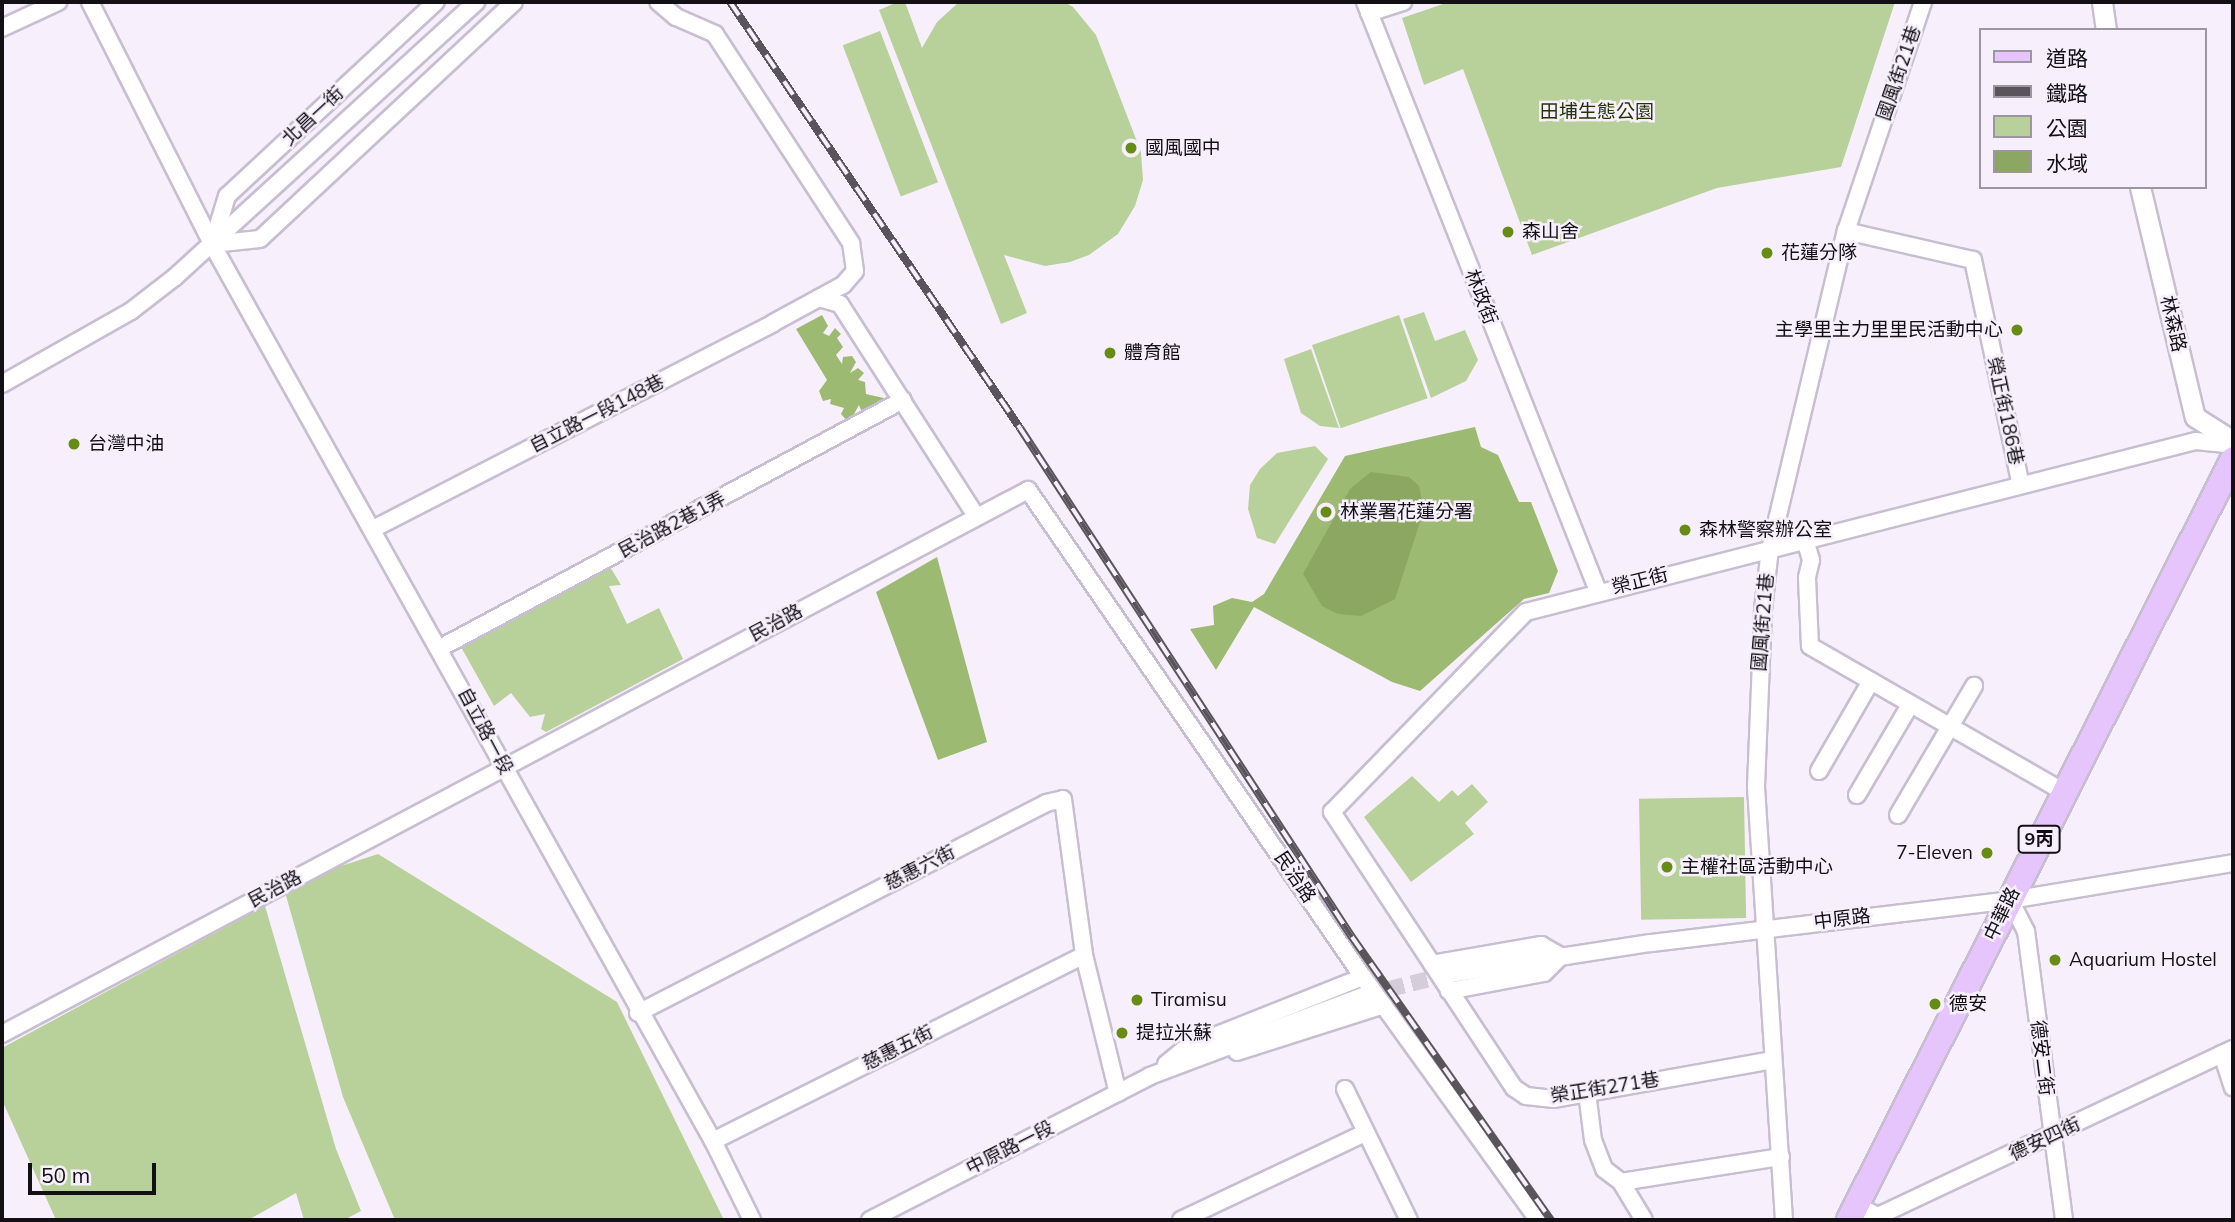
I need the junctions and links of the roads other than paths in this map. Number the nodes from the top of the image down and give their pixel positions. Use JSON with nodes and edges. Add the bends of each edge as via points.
{"nodes":[{"id":1,"x":58,"y":2,"type":"edge"},
{"id":2,"x":90,"y":2,"type":"edge"},
{"id":3,"x":436,"y":2,"type":"edge"},
{"id":4,"x":476,"y":2,"type":"edge"},
{"id":5,"x":514,"y":2,"type":"edge"},
{"id":6,"x":658,"y":2,"type":"edge"},
{"id":7,"x":1403,"y":2,"type":"edge"},
{"id":8,"x":1923,"y":2,"type":"edge"},
{"id":9,"x":2102,"y":2,"type":"edge"},
{"id":10,"x":1367,"y":8,"type":"edge"},
{"id":11,"x":2,"y":28,"type":"edge"},
{"id":12,"x":2106,"y":28,"type":"edge"},
{"id":13,"x":2140,"y":189,"type":"edge"},
{"id":14,"x":1846,"y":231,"type":"junction"},
{"id":15,"x":212,"y":244,"type":"junction"},
{"id":16,"x":820,"y":298,"type":"junction"},
{"id":17,"x":2,"y":384,"type":"edge"},
{"id":18,"x":903,"y":400,"type":"junction"},
{"id":19,"x":2233,"y":443,"type":"edge"},
{"id":20,"x":2233,"y":459,"type":"edge"},
{"id":21,"x":2021,"y":485,"type":"junction"},
{"id":22,"x":976,"y":516,"type":"junction"},
{"id":23,"x":373,"y":529,"type":"junction"},
{"id":24,"x":1805,"y":540,"type":"junction"},
{"id":25,"x":1770,"y":549,"type":"junction"},
{"id":26,"x":1598,"y":592,"type":"junction"},
{"id":27,"x":440,"y":648,"type":"junction"},
{"id":28,"x":1871,"y":681,"type":"junction"},
{"id":29,"x":1974,"y":686,"type":"dead end"},
{"id":30,"x":1910,"y":705,"type":"junction"},
{"id":31,"x":1950,"y":729,"type":"junction"},
{"id":32,"x":505,"y":769,"type":"junction"},
{"id":33,"x":1819,"y":771,"type":"dead end"},
{"id":34,"x":2063,"y":791,"type":"junction"},
{"id":35,"x":1857,"y":795,"type":"dead end"},
{"id":36,"x":1898,"y":815,"type":"dead end"},
{"id":37,"x":2233,"y":863,"type":"edge"},
{"id":38,"x":2010,"y":900,"type":"junction"},
{"id":39,"x":1766,"y":928,"type":"junction"},
{"id":40,"x":1084,"y":955,"type":"junction"},
{"id":41,"x":1561,"y":956,"type":"junction"},
{"id":42,"x":1432,"y":964,"type":"junction"},
{"id":43,"x":1450,"y":974,"type":"tunnel mouth"},
{"id":44,"x":1363,"y":977,"type":"junction"},
{"id":45,"x":1449,"y":991,"type":"junction"},
{"id":46,"x":1365,"y":995,"type":"tunnel mouth"},
{"id":47,"x":1384,"y":1006,"type":"junction"},
{"id":48,"x":638,"y":1013,"type":"junction"},
{"id":49,"x":2,"y":1034,"type":"edge"},
{"id":50,"x":2228,"y":1052,"type":"edge"},
{"id":51,"x":1773,"y":1060,"type":"junction"},
{"id":52,"x":1150,"y":1076,"type":"junction"},
{"id":53,"x":2233,"y":1087,"type":"edge"},
{"id":54,"x":1345,"y":1089,"type":"dead end"},
{"id":55,"x":1587,"y":1092,"type":"junction"},
{"id":56,"x":1118,"y":1093,"type":"junction"},
{"id":57,"x":1365,"y":1133,"type":"junction"},
{"id":58,"x":2052,"y":1136,"type":"junction"},
{"id":59,"x":713,"y":1141,"type":"junction"},
{"id":60,"x":1781,"y":1157,"type":"junction"},
{"id":61,"x":1621,"y":1182,"type":"junction"},
{"id":62,"x":1866,"y":1216,"type":"edge"},
{"id":63,"x":1187,"y":1217,"type":"edge"},
{"id":64,"x":752,"y":1220,"type":"edge"},
{"id":65,"x":870,"y":1220,"type":"edge"},
{"id":66,"x":1409,"y":1220,"type":"edge"},
{"id":67,"x":1538,"y":1220,"type":"edge"},
{"id":68,"x":1644,"y":1220,"type":"edge"},
{"id":69,"x":1784,"y":1220,"type":"edge"},
{"id":70,"x":2064,"y":1220,"type":"edge"}],
"edges":[{"from":1,"to":11,"type":"street"},
{"from":2,"to":15,"type":"street","name":"自立路一段"},
{"from":3,"to":15,"type":"street","name":"北昌一街","via":[[227,196]]},
{"from":4,"to":15,"type":"street"},
{"from":5,"to":15,"type":"street","via":[[260,239]]},
{"from":6,"to":16,"type":"street","name":"自立路一段148巷","via":[[676,17],[715,34],[851,243],[855,271],[843,285]]},
{"from":7,"to":10,"type":"street"},
{"from":8,"to":14,"type":"street","name":"國風街21巷"},
{"from":9,"to":12,"type":"street"},
{"from":10,"to":26,"type":"street","name":"林政街"},
{"from":13,"to":19,"type":"street","name":"林森路","via":[[2195,417]]},
{"from":14,"to":21,"type":"street","name":"榮正街186巷","via":[[1973,260]]},
{"from":14,"to":25,"type":"street","name":"國風街21巷"},
{"from":15,"to":17,"type":"street","via":[[131,311]]},
{"from":15,"to":23,"type":"street","name":"自立路一段"},
{"from":16,"to":18,"type":"street","via":[[840,304]]},
{"from":16,"to":23,"type":"street","name":"自立路一段148巷"},
{"from":18,"to":22,"type":"street"},
{"from":18,"to":27,"type":"street","name":"民治路2巷1弄"},
{"from":19,"to":21,"type":"street","name":"榮正街","via":[[2196,441]]},
{"from":20,"to":34,"type":"main road","name":"中華路","number":"9丙"},
{"from":21,"to":24,"type":"street","name":"榮正街"},
{"from":22,"to":32,"type":"street","name":"民治路"},
{"from":22,"to":44,"type":"street","name":"民治路","via":[[1028,490]]},
{"from":23,"to":27,"type":"street","name":"自立路一段"},
{"from":24,"to":25,"type":"street","name":"榮正街"},
{"from":24,"to":28,"type":"street","via":[[1811,560],[1807,578],[1810,646]]},
{"from":25,"to":26,"type":"street","name":"榮正街"},
{"from":25,"to":39,"type":"street","name":"國風街21巷","via":[[1758,679],[1756,786]]},
{"from":26,"to":42,"type":"street","name":"榮正街","via":[[1526,612],[1332,812]]},
{"from":27,"to":32,"type":"street","name":"自立路一段"},
{"from":28,"to":30,"type":"street"},
{"from":28,"to":33,"type":"street"},
{"from":29,"to":31,"type":"street"},
{"from":30,"to":31,"type":"street"},
{"from":30,"to":35,"type":"street"},
{"from":31,"to":34,"type":"street"},
{"from":31,"to":36,"type":"street"},
{"from":32,"to":48,"type":"street","name":"自立路一段"},
{"from":32,"to":49,"type":"street","name":"民治路"},
{"from":34,"to":38,"type":"main road","name":"中華路","number":"9丙"},
{"from":37,"to":38,"type":"street","name":"中原路"},
{"from":38,"to":39,"type":"street","name":"中原路"},
{"from":38,"to":58,"type":"street","name":"德安二街","via":[[2026,931]]},
{"from":38,"to":62,"type":"main road","name":"中華路","number":"9丙"},
{"from":39,"to":41,"type":"street","name":"中原路"},
{"from":39,"to":51,"type":"street","name":"國風街21巷"},
{"from":40,"to":48,"type":"street","name":"慈惠六街","via":[[1063,799],[1046,803]]},
{"from":40,"to":56,"type":"street"},
{"from":40,"to":59,"type":"street","name":"慈惠五街"},
{"from":41,"to":42,"type":"street","via":[[1541,945]]},
{"from":41,"to":43,"type":"street","name":"中原路"},
{"from":41,"to":45,"type":"street","via":[[1544,974]]},
{"from":42,"to":45,"type":"street","name":"榮正街"},
{"from":44,"to":47,"type":"street"},
{"from":44,"to":52,"type":"street","via":[[1187,1047]]},
{"from":45,"to":55,"type":"street","name":"榮正街271巷","via":[[1520,1092],[1547,1099]]},
{"from":46,"to":52,"type":"street"},
{"from":47,"to":52,"type":"street"},
{"from":47,"to":67,"type":"street"},
{"from":48,"to":59,"type":"street","name":"自立路一段"},
{"from":50,"to":53,"type":"street"},
{"from":50,"to":58,"type":"street","name":"德安四街"},
{"from":51,"to":55,"type":"street","name":"榮正街271巷"},
{"from":51,"to":60,"type":"street","name":"國風街21巷"},
{"from":52,"to":56,"type":"street","name":"中原路一段"},
{"from":54,"to":57,"type":"street"},
{"from":55,"to":61,"type":"street","via":[[1593,1140],[1604,1170]]},
{"from":56,"to":65,"type":"street","name":"中原路一段"},
{"from":57,"to":63,"type":"street"},
{"from":57,"to":66,"type":"street"},
{"from":58,"to":62,"type":"street","name":"德安四街"},
{"from":58,"to":70,"type":"street","name":"德安二街"},
{"from":59,"to":64,"type":"street","name":"自立路一段"},
{"from":60,"to":61,"type":"street"},
{"from":60,"to":69,"type":"street","name":"國風街21巷"},
{"from":61,"to":68,"type":"street"}]}
